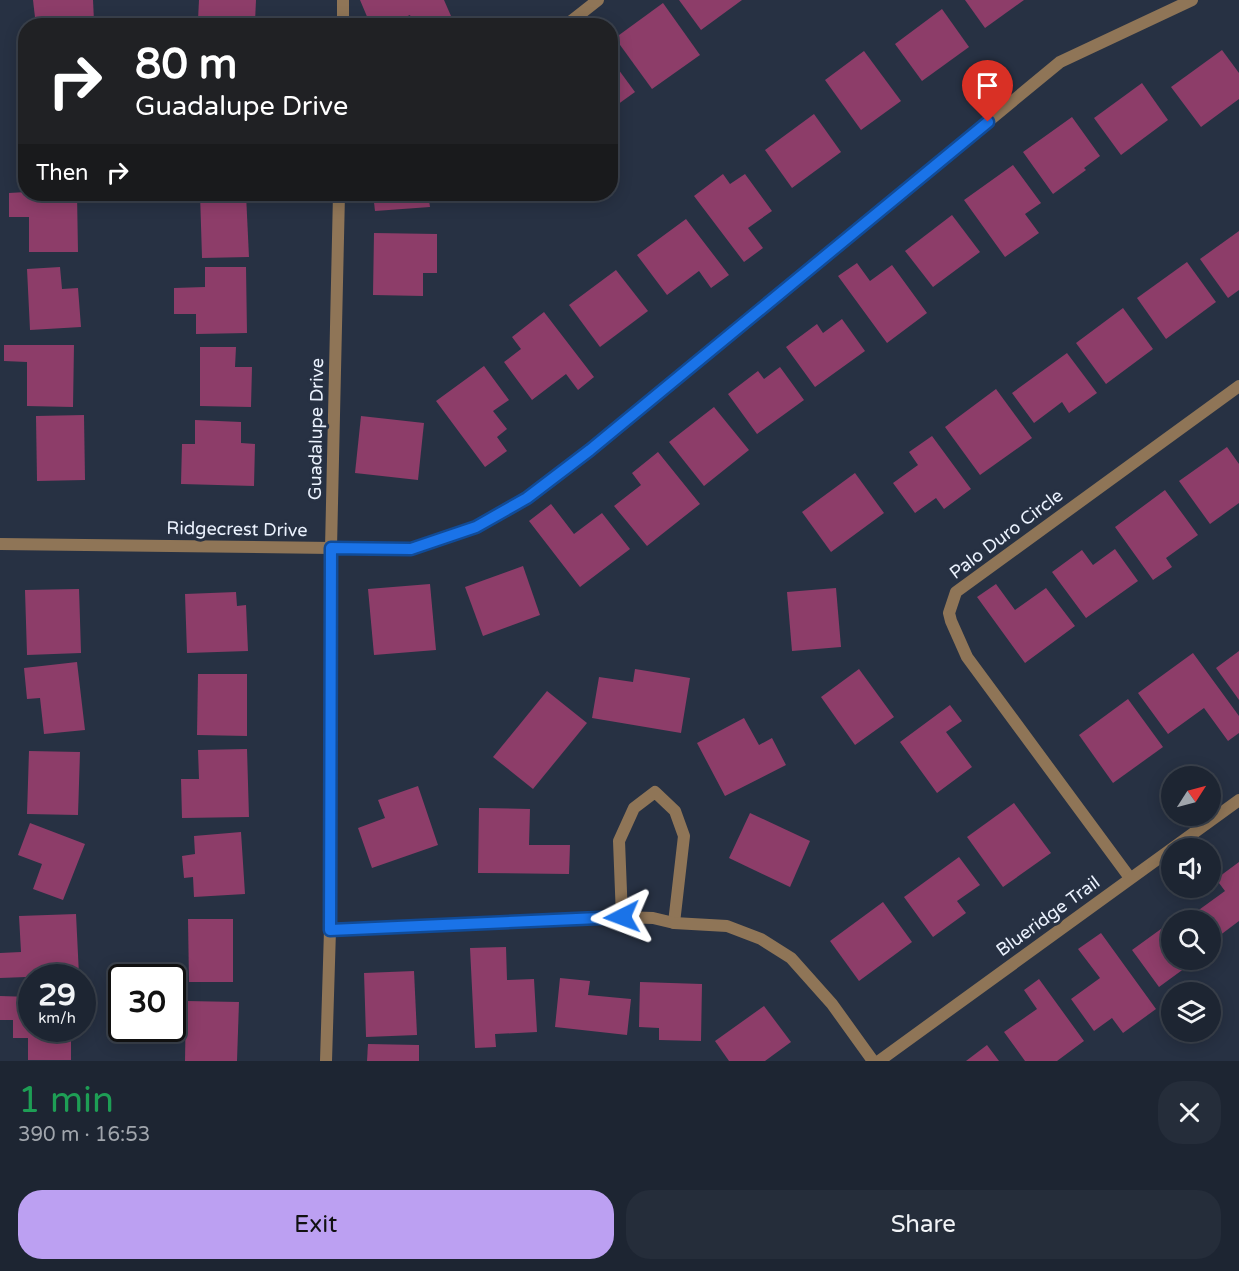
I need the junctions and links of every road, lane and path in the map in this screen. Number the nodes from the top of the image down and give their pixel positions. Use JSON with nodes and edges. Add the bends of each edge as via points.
{"nodes":[{"id":1,"x":344,"y":0,"type":"edge"},
{"id":2,"x":598,"y":0,"type":"edge"},
{"id":3,"x":1192,"y":0,"type":"edge"},
{"id":4,"x":343,"y":18,"type":"edge"},
{"id":5,"x":575,"y":18,"type":"edge"},
{"id":6,"x":339,"y":201,"type":"edge"},
{"id":7,"x":1239,"y":386,"type":"edge"},
{"id":8,"x":0,"y":544,"type":"edge"},
{"id":9,"x":331,"y":548,"type":"junction"},
{"id":10,"x":1239,"y":800,"type":"edge"},
{"id":11,"x":1130,"y":878,"type":"junction"},
{"id":12,"x":622,"y":917,"type":"junction"},
{"id":13,"x":674,"y":923,"type":"junction"},
{"id":14,"x":330,"y":930,"type":"junction"},
{"id":15,"x":326,"y":1061,"type":"edge"},
{"id":16,"x":873,"y":1061,"type":"edge"},
{"id":17,"x":879,"y":1061,"type":"edge"}],
"edges":[{"from":1,"to":4,"type":"street"},
{"from":2,"to":5,"type":"street"},
{"from":3,"to":9,"type":"street","name":"Ridgecrest Drive","via":[[1060,62],[527,498],[476,527],[411,549]]},
{"from":6,"to":9,"type":"street","name":"Guadalupe Drive"},
{"from":7,"to":11,"type":"street","name":"Palo Duro Circle","via":[[956,591],[949,613],[967,657]]},
{"from":8,"to":9,"type":"street","name":"Ridgecrest Drive"},
{"from":9,"to":14,"type":"street","name":"Guadalupe Drive"},
{"from":10,"to":11,"type":"street","name":"Blueridge Trail"},
{"from":11,"to":17,"type":"street","name":"Blueridge Trail"},
{"from":12,"to":13,"type":"street"},
{"from":12,"to":13,"type":"street","via":[[619,841],[634,808],[655,792],[675,810],[684,836]]},
{"from":12,"to":14,"type":"street"},
{"from":13,"to":16,"type":"street","via":[[728,926],[761,939],[791,958],[832,1004]]},
{"from":14,"to":15,"type":"street","name":"Guadalupe Drive"}]}
